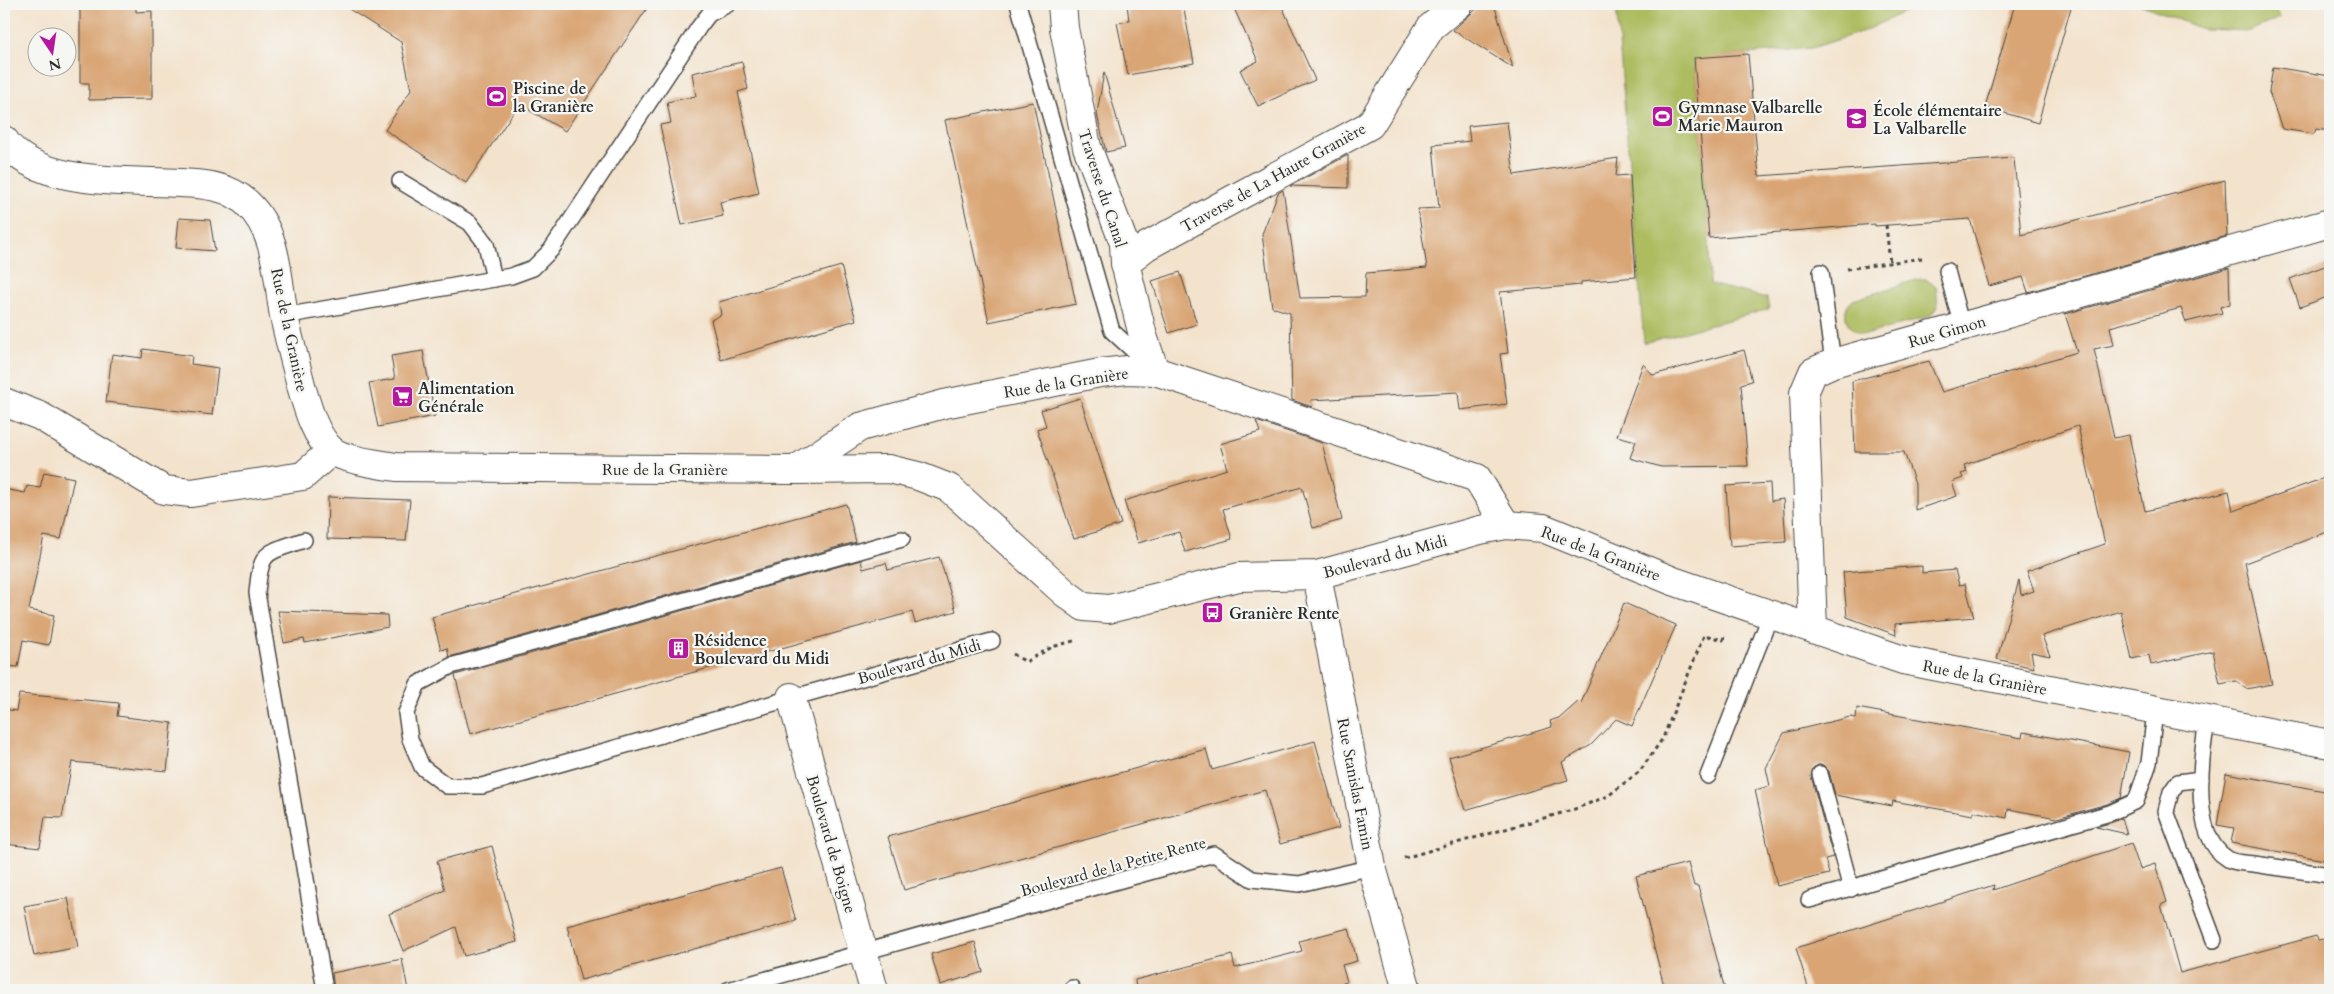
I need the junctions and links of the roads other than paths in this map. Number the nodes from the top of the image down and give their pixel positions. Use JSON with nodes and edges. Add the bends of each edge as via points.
{"nodes":[{"id":1,"x":728,"y":4,"type":"edge"},
{"id":2,"x":1018,"y":4,"type":"edge"},
{"id":3,"x":1062,"y":4,"type":"edge"},
{"id":4,"x":1459,"y":4,"type":"edge"},
{"id":5,"x":4,"y":140,"type":"edge"},
{"id":6,"x":400,"y":181,"type":"dead end"},
{"id":7,"x":2330,"y":223,"type":"edge"},
{"id":8,"x":1125,"y":263,"type":"junction"},
{"id":9,"x":1947,"y":271,"type":"road end"},
{"id":10,"x":1821,"y":272,"type":"road end"},
{"id":11,"x":494,"y":279,"type":"junction"},
{"id":12,"x":284,"y":316,"type":"junction"},
{"id":13,"x":1962,"y":327,"type":"junction"},
{"id":14,"x":1832,"y":363,"type":"junction"},
{"id":15,"x":1155,"y":371,"type":"junction"},
{"id":16,"x":4,"y":402,"type":"edge"},
{"id":17,"x":332,"y":451,"type":"junction"},
{"id":18,"x":795,"y":470,"type":"junction"},
{"id":19,"x":1506,"y":526,"type":"junction"},
{"id":20,"x":902,"y":539,"type":"dead end"},
{"id":21,"x":304,"y":540,"type":"dead end"},
{"id":22,"x":1317,"y":575,"type":"junction"},
{"id":23,"x":1771,"y":614,"type":"junction"},
{"id":24,"x":1814,"y":628,"type":"junction"},
{"id":25,"x":992,"y":641,"type":"road end"},
{"id":26,"x":791,"y":697,"type":"junction"},
{"id":27,"x":2155,"y":711,"type":"junction"},
{"id":28,"x":2207,"y":721,"type":"junction"},
{"id":29,"x":2330,"y":744,"type":"edge"},
{"id":30,"x":1820,"y":774,"type":"dead end"},
{"id":31,"x":1708,"y":776,"type":"dead end"},
{"id":32,"x":2201,"y":779,"type":"junction"},
{"id":33,"x":1372,"y":867,"type":"junction"},
{"id":34,"x":2330,"y":875,"type":"edge"},
{"id":35,"x":1851,"y":889,"type":"junction"},
{"id":36,"x":1809,"y":900,"type":"dead end"},
{"id":37,"x":2214,"y":940,"type":"dead end"},
{"id":38,"x":863,"y":951,"type":"junction"},
{"id":39,"x":325,"y":990,"type":"edge"},
{"id":40,"x":728,"y":990,"type":"edge"},
{"id":41,"x":874,"y":990,"type":"edge"},
{"id":42,"x":1407,"y":990,"type":"edge"}],
"edges":[{"from":1,"to":11,"type":"lane","via":[[709,14],[699,27],[551,250],[533,268]]},
{"from":2,"to":15,"type":"lane","via":[[1112,331]]},
{"from":3,"to":8,"type":"street","name":"Traverse du Canal","via":[[1087,148],[1124,243]]},
{"from":4,"to":8,"type":"street","name":"Traverse de La Haute Granière","via":[[1431,27],[1370,125],[1147,246]]},
{"from":5,"to":12,"type":"street","name":"Rue de la Granière","via":[[12,151],[36,167],[67,176],[227,189],[247,202],[262,220],[276,261]]},
{"from":6,"to":11,"type":"lane","via":[[470,223],[486,244]]},
{"from":7,"to":13,"type":"street","name":"Rue Gimon"},
{"from":8,"to":15,"type":"street","name":"Traverse du Canal"},
{"from":9,"to":13,"type":"lane"},
{"from":10,"to":14,"type":"lane"},
{"from":11,"to":12,"type":"lane"},
{"from":12,"to":17,"type":"street","name":"Rue de la Granière","via":[[308,410]]},
{"from":13,"to":14,"type":"street","name":"Rue Gimon"},
{"from":14,"to":24,"type":"street","name":"Rue Gimon","via":[[1813,372],[1804,393]]},
{"from":15,"to":18,"type":"street","name":"Rue de la Granière","via":[[1100,373],[944,404],[869,424]]},
{"from":15,"to":19,"type":"street","name":"Rue de la Granière","via":[[1477,478]]},
{"from":16,"to":17,"type":"street","via":[[40,416],[164,490],[191,493],[303,476]]},
{"from":17,"to":18,"type":"street","name":"Rue de la Granière","via":[[396,467]]},
{"from":18,"to":22,"type":"street","name":"Boulevard du Midi","via":[[889,469],[949,488],[1065,593],[1084,606],[1110,609],[1239,577]]},
{"from":19,"to":22,"type":"street","name":"Boulevard du Midi","via":[[1480,530]]},
{"from":19,"to":23,"type":"street","name":"Rue de la Granière","via":[[1543,528],[1673,581]]},
{"from":20,"to":26,"type":"lane","name":"Boulevard du Midi","via":[[451,666],[418,684],[406,713],[410,739],[422,767],[447,786],[482,786]]},
{"from":21,"to":39,"type":"lane","via":[[269,552],[259,566],[257,593]]},
{"from":22,"to":33,"type":"street","name":"Rue Stanislas Famin"},
{"from":23,"to":24,"type":"street","name":"Rue de la Granière"},
{"from":23,"to":31,"type":"lane"},
{"from":24,"to":27,"type":"street","name":"Rue de la Granière","via":[[1904,660]]},
{"from":25,"to":26,"type":"lane","name":"Boulevard du Midi"},
{"from":26,"to":38,"type":"street","name":"Boulevard de Boigne"},
{"from":27,"to":28,"type":"street","name":"Rue de la Granière"},
{"from":27,"to":35,"type":"lane","via":[[2149,763],[2136,801],[2110,813]]},
{"from":28,"to":29,"type":"street","name":"Rue de la Granière"},
{"from":28,"to":32,"type":"lane","via":[[2200,764]]},
{"from":30,"to":35,"type":"lane"},
{"from":32,"to":34,"type":"lane","via":[[2204,818],[2213,846],[2228,860]]},
{"from":32,"to":37,"type":"lane","via":[[2178,782],[2171,792],[2166,811]]},
{"from":33,"to":38,"type":"lane","name":"Boulevard de la Petite Rente","via":[[1298,884],[1252,879],[1214,854]]},
{"from":33,"to":42,"type":"street","name":"Rue Stanislas Famin"},
{"from":35,"to":36,"type":"lane"},
{"from":38,"to":40,"type":"lane","name":"Boulevard de la Petite Rente"},
{"from":38,"to":41,"type":"street","name":"Boulevard de Boigne"}]}
